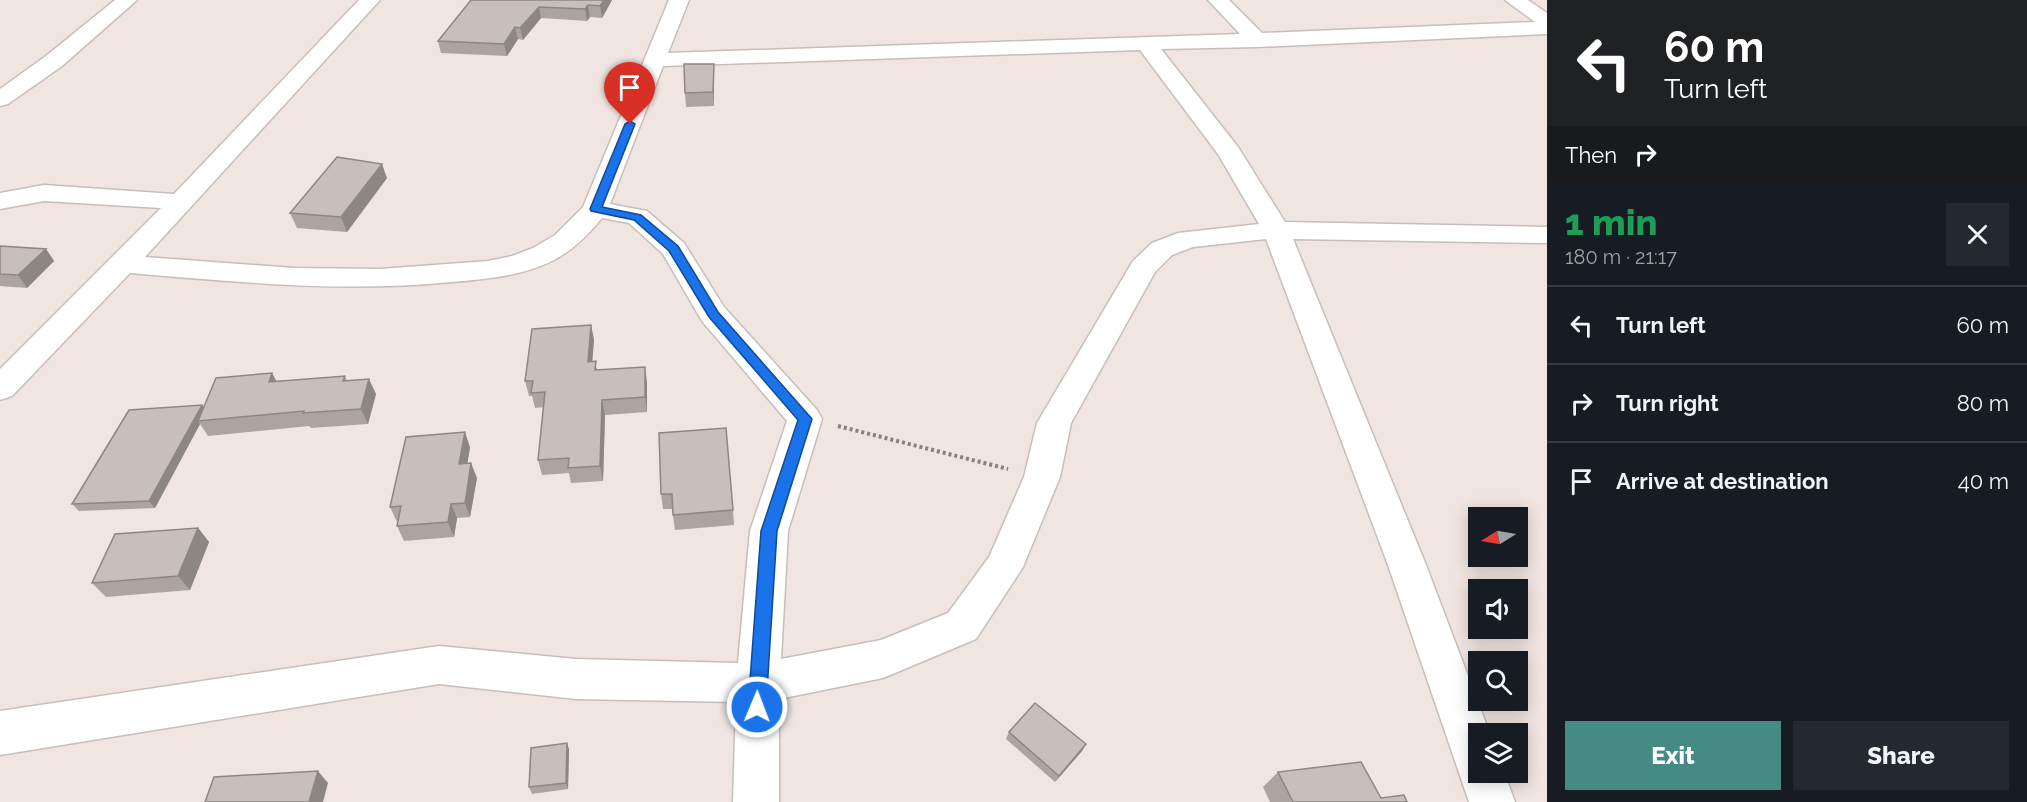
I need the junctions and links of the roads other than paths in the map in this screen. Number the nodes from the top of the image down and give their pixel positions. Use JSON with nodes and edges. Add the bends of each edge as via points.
{"nodes":[{"id":1,"x":127,"y":0,"type":"edge"},
{"id":2,"x":370,"y":0,"type":"edge"},
{"id":3,"x":680,"y":0,"type":"edge"},
{"id":4,"x":1218,"y":0,"type":"edge"},
{"id":5,"x":1515,"y":0,"type":"edge"},
{"id":6,"x":1547,"y":22,"type":"edge"},
{"id":7,"x":1547,"y":28,"type":"edge"},
{"id":8,"x":1258,"y":41,"type":"junction"},
{"id":9,"x":1145,"y":42,"type":"junction"},
{"id":10,"x":656,"y":60,"type":"junction"},
{"id":11,"x":0,"y":99,"type":"edge"},
{"id":12,"x":0,"y":201,"type":"edge"},
{"id":13,"x":180,"y":203,"type":"junction"},
{"id":14,"x":595,"y":209,"type":"junction"},
{"id":15,"x":1276,"y":230,"type":"junction"},
{"id":16,"x":1547,"y":235,"type":"edge"},
{"id":17,"x":123,"y":264,"type":"junction"},
{"id":18,"x":0,"y":388,"type":"edge"},
{"id":19,"x":758,"y":683,"type":"junction"},
{"id":20,"x":0,"y":733,"type":"edge"},
{"id":21,"x":1468,"y":735,"type":"edge"},
{"id":22,"x":1485,"y":783,"type":"edge"},
{"id":23,"x":756,"y":802,"type":"edge"},
{"id":24,"x":1492,"y":802,"type":"edge"}],
"edges":[{"from":1,"to":11,"type":"street","via":[[54,61]]},
{"from":2,"to":13,"type":"street"},
{"from":3,"to":10,"type":"street"},
{"from":4,"to":8,"type":"street"},
{"from":5,"to":6,"type":"street"},
{"from":7,"to":8,"type":"street"},
{"from":8,"to":9,"type":"street"},
{"from":9,"to":10,"type":"street"},
{"from":9,"to":15,"type":"street","via":[[1229,152]]},
{"from":10,"to":14,"type":"street"},
{"from":12,"to":13,"type":"street","via":[[44,193]]},
{"from":13,"to":17,"type":"street"},
{"from":14,"to":17,"type":"street","via":[[578,231],[552,250],[507,267],[425,277],[262,275]]},
{"from":14,"to":19,"type":"street","via":[[638,217],[674,249],[713,315],[805,419],[769,531]]},
{"from":15,"to":16,"type":"street"},
{"from":15,"to":19,"type":"street","via":[[1188,239],[1161,249],[1143,267],[1054,423],[1042,477],[1004,567],[962,626],[883,658]]},
{"from":15,"to":21,"type":"street","via":[[1407,565]]},
{"from":17,"to":18,"type":"street"},
{"from":19,"to":20,"type":"street","via":[[576,679],[439,665]]},
{"from":19,"to":23,"type":"street"},
{"from":22,"to":24,"type":"street"}]}
